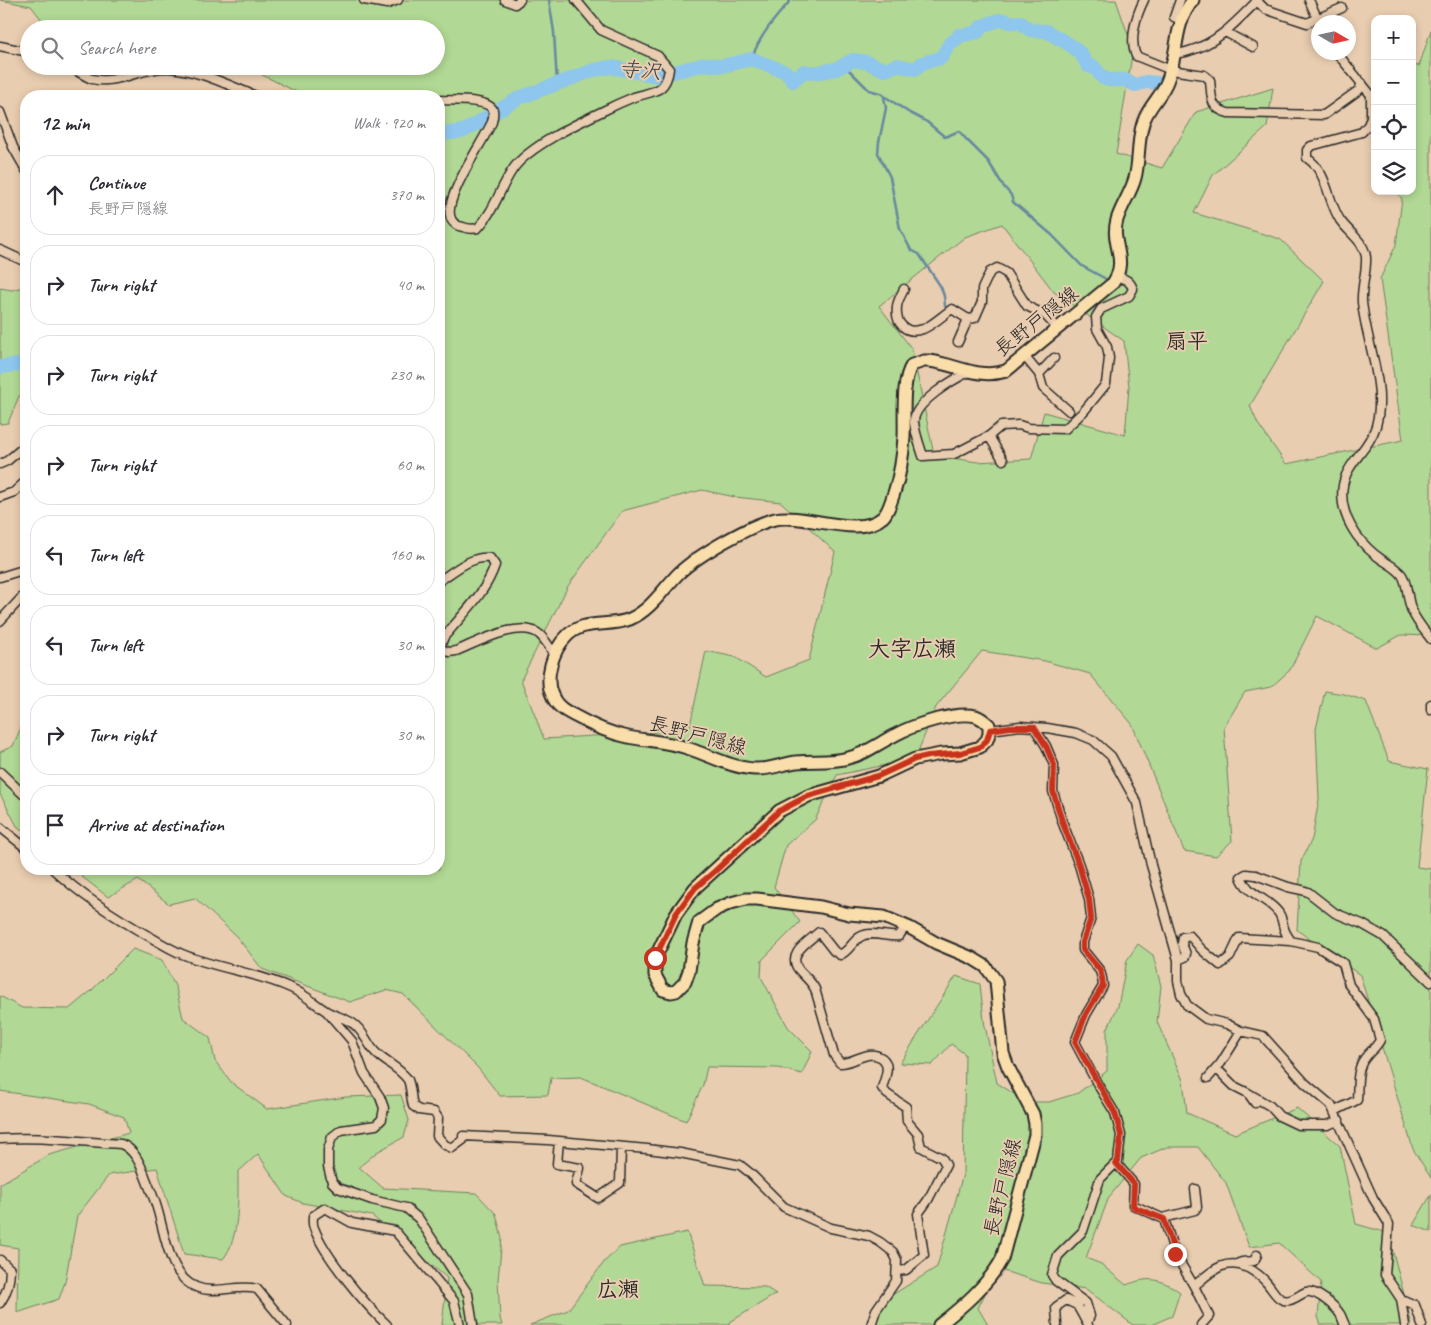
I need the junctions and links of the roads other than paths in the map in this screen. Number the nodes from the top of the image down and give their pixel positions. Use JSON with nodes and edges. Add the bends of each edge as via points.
{"nodes":[{"id":1,"x":364,"y":0,"type":"edge"},
{"id":2,"x":398,"y":0,"type":"edge"},
{"id":3,"x":505,"y":0,"type":"edge"},
{"id":4,"x":520,"y":0,"type":"edge"},
{"id":5,"x":576,"y":0,"type":"edge"},
{"id":6,"x":1144,"y":0,"type":"edge"},
{"id":7,"x":1180,"y":0,"type":"edge"},
{"id":8,"x":1193,"y":0,"type":"edge"},
{"id":9,"x":1257,"y":0,"type":"edge"},
{"id":10,"x":1309,"y":0,"type":"edge"},
{"id":11,"x":1342,"y":8,"type":"dead end"},
{"id":12,"x":1315,"y":15,"type":"edge"},
{"id":13,"x":1329,"y":15,"type":"edge"},
{"id":14,"x":1181,"y":20,"type":"junction"},
{"id":15,"x":1311,"y":22,"type":"edge"},
{"id":16,"x":1225,"y":32,"type":"junction"},
{"id":17,"x":0,"y":46,"type":"edge"},
{"id":18,"x":1253,"y":47,"type":"dead end"},
{"id":19,"x":20,"y":50,"type":"edge"},
{"id":20,"x":1174,"y":51,"type":"junction"},
{"id":21,"x":1343,"y":60,"type":"edge"},
{"id":22,"x":1171,"y":70,"type":"junction"},
{"id":23,"x":85,"y":75,"type":"edge"},
{"id":24,"x":131,"y":75,"type":"edge"},
{"id":25,"x":202,"y":75,"type":"edge"},
{"id":26,"x":1362,"y":83,"type":"junction"},
{"id":27,"x":241,"y":90,"type":"edge"},
{"id":28,"x":445,"y":100,"type":"edge"},
{"id":29,"x":0,"y":112,"type":"edge"},
{"id":30,"x":20,"y":159,"type":"edge"},
{"id":31,"x":0,"y":250,"type":"edge"},
{"id":32,"x":20,"y":259,"type":"edge"},
{"id":33,"x":1118,"y":277,"type":"junction"},
{"id":34,"x":904,"y":288,"type":"dead end"},
{"id":35,"x":968,"y":318,"type":"junction"},
{"id":36,"x":1058,"y":329,"type":"junction"},
{"id":37,"x":958,"y":342,"type":"dead end"},
{"id":38,"x":1025,"y":357,"type":"junction"},
{"id":39,"x":1054,"y":358,"type":"dead end"},
{"id":40,"x":969,"y":372,"type":"junction"},
{"id":41,"x":1039,"y":374,"type":"junction"},
{"id":42,"x":1069,"y":411,"type":"dead end"},
{"id":43,"x":989,"y":436,"type":"junction"},
{"id":44,"x":20,"y":450,"type":"edge"},
{"id":45,"x":1003,"y":460,"type":"dead end"},
{"id":46,"x":0,"y":464,"type":"edge"},
{"id":47,"x":20,"y":486,"type":"edge"},
{"id":48,"x":0,"y":497,"type":"edge"},
{"id":49,"x":20,"y":571,"type":"edge"},
{"id":50,"x":0,"y":577,"type":"edge"},
{"id":51,"x":445,"y":577,"type":"edge"},
{"id":52,"x":20,"y":599,"type":"edge"},
{"id":53,"x":0,"y":621,"type":"edge"},
{"id":54,"x":445,"y":636,"type":"edge"},
{"id":55,"x":1431,"y":639,"type":"edge"},
{"id":56,"x":445,"y":651,"type":"edge"},
{"id":57,"x":555,"y":656,"type":"junction"},
{"id":58,"x":1431,"y":704,"type":"edge"},
{"id":59,"x":1431,"y":710,"type":"edge"},
{"id":60,"x":1034,"y":727,"type":"junction"},
{"id":61,"x":990,"y":730,"type":"junction"},
{"id":62,"x":0,"y":772,"type":"edge"},
{"id":63,"x":20,"y":791,"type":"edge"},
{"id":64,"x":0,"y":827,"type":"edge"},
{"id":65,"x":20,"y":843,"type":"edge"},
{"id":66,"x":59,"y":875,"type":"edge"},
{"id":67,"x":906,"y":926,"type":"junction"},
{"id":68,"x":1291,"y":941,"type":"junction"},
{"id":69,"x":1178,"y":960,"type":"junction"},
{"id":70,"x":1431,"y":982,"type":"edge"},
{"id":71,"x":327,"y":1012,"type":"junction"},
{"id":72,"x":1241,"y":1031,"type":"junction"},
{"id":73,"x":1216,"y":1069,"type":"junction"},
{"id":74,"x":1208,"y":1078,"type":"dead end"},
{"id":75,"x":1248,"y":1093,"type":"junction"},
{"id":76,"x":1255,"y":1102,"type":"dead end"},
{"id":77,"x":1335,"y":1110,"type":"junction"},
{"id":78,"x":1339,"y":1120,"type":"junction"},
{"id":79,"x":0,"y":1139,"type":"edge"},
{"id":80,"x":559,"y":1141,"type":"junction"},
{"id":81,"x":622,"y":1147,"type":"junction"},
{"id":82,"x":1116,"y":1163,"type":"junction"},
{"id":83,"x":1195,"y":1189,"type":"dead end"},
{"id":84,"x":1163,"y":1218,"type":"junction"},
{"id":85,"x":1257,"y":1255,"type":"dead end"},
{"id":86,"x":0,"y":1260,"type":"edge"},
{"id":87,"x":1237,"y":1264,"type":"junction"},
{"id":88,"x":897,"y":1271,"type":"junction"},
{"id":89,"x":1194,"y":1286,"type":"junction"},
{"id":90,"x":1401,"y":1299,"type":"junction"},
{"id":91,"x":0,"y":1303,"type":"edge"},
{"id":92,"x":1088,"y":1324,"type":"edge"},
{"id":93,"x":287,"y":1325,"type":"edge"},
{"id":94,"x":387,"y":1325,"type":"edge"},
{"id":95,"x":460,"y":1325,"type":"edge"},
{"id":96,"x":473,"y":1325,"type":"edge"},
{"id":97,"x":871,"y":1325,"type":"edge"},
{"id":98,"x":939,"y":1325,"type":"edge"},
{"id":99,"x":1057,"y":1325,"type":"edge"},
{"id":100,"x":1202,"y":1325,"type":"edge"},
{"id":101,"x":1345,"y":1325,"type":"edge"},
{"id":102,"x":1405,"y":1325,"type":"edge"},
{"id":103,"x":1422,"y":1325,"type":"edge"}],
"edges":[{"from":1,"to":2,"type":"street","via":[[387,4]]},
{"from":3,"to":4,"type":"street","via":[[514,4]]},
{"from":5,"to":28,"type":"street","via":[[601,30],[658,56],[669,69],[668,78],[659,89],[634,97],[543,143],[513,169],[494,208],[478,228],[459,227],[449,214],[461,178],[492,122],[493,109],[474,101]]},
{"from":6,"to":22,"type":"street","via":[[1132,40],[1133,49],[1136,56]]},
{"from":7,"to":14,"type":"street","via":[[1174,18]]},
{"from":8,"to":14,"type":"main road"},
{"from":9,"to":15,"type":"street","via":[[1265,9]]},
{"from":9,"to":16,"type":"street"},
{"from":10,"to":12,"type":"street"},
{"from":11,"to":13,"type":"street"},
{"from":14,"to":20,"type":"main road"},
{"from":16,"to":18,"type":"street"},
{"from":16,"to":20,"type":"street","via":[[1197,49],[1179,54]]},
{"from":17,"to":19,"type":"street"},
{"from":20,"to":22,"type":"main road"},
{"from":21,"to":26,"type":"street"},
{"from":22,"to":26,"type":"street","via":[[1204,75],[1210,80],[1213,104],[1218,110],[1228,113],[1324,114],[1359,90]]},
{"from":22,"to":33,"type":"main road","via":[[1161,94],[1144,119],[1136,177],[1117,219],[1121,260]]},
{"from":23,"to":24,"type":"street","via":[[112,80]]},
{"from":25,"to":27,"type":"street"},
{"from":26,"to":55,"type":"street","via":[[1371,95],[1368,125],[1362,132],[1310,146],[1306,158],[1323,177],[1335,212],[1362,244],[1366,257],[1362,301],[1379,408],[1376,427],[1350,467],[1342,489],[1350,525],[1362,543],[1403,576],[1411,610]]},
{"from":29,"to":30,"type":"street"},
{"from":31,"to":32,"type":"street"},
{"from":33,"to":36,"type":"main road","name":"長野戸隠線"},
{"from":33,"to":43,"type":"street","via":[[1131,282],[1133,289],[1129,296],[1101,309],[1096,317],[1097,329],[1107,346],[1106,384],[1084,412],[1065,429],[1001,426]]},
{"from":34,"to":35,"type":"street","via":[[896,306],[897,318],[904,328],[911,331],[924,328],[952,309]]},
{"from":35,"to":36,"type":"street","via":[[975,318],[982,302],[982,289],[990,272],[997,268],[1006,272],[1027,306],[1045,315]]},
{"from":35,"to":37,"type":"street"},
{"from":36,"to":38,"type":"main road","name":"長野戸隠線"},
{"from":38,"to":40,"type":"main road","name":"長野戸隠線","via":[[1001,373]]},
{"from":38,"to":41,"type":"street"},
{"from":39,"to":41,"type":"street"},
{"from":40,"to":43,"type":"street","via":[[949,381],[916,412],[914,422],[923,456],[954,454]]},
{"from":40,"to":57,"type":"main road","name":"長野戸隠線","via":[[929,361],[912,364],[905,401],[901,467],[891,502],[879,520],[852,526],[791,518],[759,525],[698,558],[678,574],[650,605],[629,619],[573,630]]},
{"from":41,"to":42,"type":"street","via":[[1043,388]]},
{"from":43,"to":45,"type":"street"},
{"from":44,"to":46,"type":"street"},
{"from":47,"to":48,"type":"street"},
{"from":49,"to":50,"type":"street"},
{"from":51,"to":54,"type":"street","via":[[483,557],[490,558],[495,565],[492,577]]},
{"from":52,"to":53,"type":"street"},
{"from":56,"to":57,"type":"street","via":[[456,651],[506,631],[526,628],[538,632]]},
{"from":57,"to":61,"type":"main road","name":"長野戸隠線","via":[[548,677],[553,699],[559,707],[611,732],[682,747],[744,768],[760,769],[796,762],[849,758],[900,732],[948,718],[976,716],[986,722]]},
{"from":58,"to":59,"type":"street"},
{"from":60,"to":61,"type":"street"},
{"from":60,"to":69,"type":"street","via":[[1076,733],[1093,740],[1111,756],[1137,803],[1150,865]]},
{"from":60,"to":82,"type":"street","via":[[1054,765],[1055,799],[1089,899],[1091,918],[1083,950],[1100,970],[1103,986],[1086,1014],[1075,1042],[1115,1113],[1121,1135]]},
{"from":61,"to":67,"type":"main road","name":"長野戸隠線","via":[[980,747],[915,759],[878,776],[808,796],[779,811],[686,899],[657,953],[655,975],[663,990],[676,991],[685,982],[689,971],[699,922],[717,909],[746,899],[821,906],[849,914],[884,917]]},
{"from":62,"to":63,"type":"street"},
{"from":64,"to":65,"type":"street"},
{"from":66,"to":71,"type":"street","via":[[100,907],[180,954],[290,988]]},
{"from":67,"to":88,"type":"street","via":[[899,936],[860,936],[840,955],[819,932],[796,952],[794,959],[815,989],[834,1055],[840,1063],[847,1064],[868,1054],[885,1060],[887,1066],[882,1088],[906,1107],[906,1121],[918,1134],[921,1147],[942,1158],[946,1165],[918,1214],[924,1255],[906,1270]]},
{"from":67,"to":98,"type":"main road","name":"長野戸隠線","via":[[985,966],[996,981],[1003,1053],[1035,1124],[1031,1153],[1002,1259],[966,1304]]},
{"from":68,"to":69,"type":"street","via":[[1239,938],[1230,957],[1220,965],[1190,936],[1186,936],[1182,941],[1186,954]]},
{"from":68,"to":70,"type":"street","via":[[1278,912],[1256,896],[1241,877],[1256,875],[1308,892],[1335,913],[1384,936]]},
{"from":68,"to":77,"type":"street","via":[[1318,947],[1343,963],[1349,985],[1374,1019],[1380,1040],[1360,1066],[1357,1100]]},
{"from":69,"to":72,"type":"street","via":[[1178,981],[1187,1005],[1206,1020],[1228,1024]]},
{"from":71,"to":80,"type":"street","via":[[354,1024],[377,1054],[398,1069],[408,1081],[413,1106],[434,1112],[438,1118],[436,1136],[445,1145],[452,1148],[463,1140],[463,1136]]},
{"from":71,"to":96,"type":"street","via":[[352,1041],[364,1073],[384,1108],[382,1119],[376,1124],[341,1130],[332,1137],[328,1150],[332,1182],[338,1188],[372,1200],[406,1208],[419,1219],[468,1294]]},
{"from":72,"to":73,"type":"street"},
{"from":72,"to":77,"type":"street","via":[[1263,1036],[1305,1083]]},
{"from":73,"to":74,"type":"street"},
{"from":73,"to":75,"type":"street","via":[[1234,1086]]},
{"from":75,"to":76,"type":"street"},
{"from":75,"to":78,"type":"street","via":[[1270,1106],[1279,1116],[1298,1125],[1328,1125]]},
{"from":77,"to":78,"type":"street"},
{"from":78,"to":90,"type":"street","via":[[1373,1198],[1389,1224],[1385,1275]]},
{"from":79,"to":93,"type":"street","via":[[70,1140],[129,1147],[141,1165],[169,1252],[182,1278],[206,1290],[256,1289]]},
{"from":80,"to":81,"type":"street"},
{"from":80,"to":81,"type":"street","via":[[557,1164],[580,1168],[576,1184],[598,1198],[620,1183]]},
{"from":81,"to":88,"type":"street","via":[[680,1153],[740,1165],[784,1208],[832,1228],[869,1236],[880,1242],[893,1252]]},
{"from":82,"to":84,"type":"street","via":[[1134,1184],[1133,1206]]},
{"from":82,"to":92,"type":"street","via":[[1100,1179],[1083,1232],[1058,1256],[1052,1275],[1086,1304],[1090,1316]]},
{"from":83,"to":84,"type":"street","via":[[1195,1210]]},
{"from":84,"to":89,"type":"street","via":[[1175,1254]]},
{"from":85,"to":87,"type":"street","via":[[1254,1261]]},
{"from":86,"to":91,"type":"street","via":[[10,1269],[5,1296]]},
{"from":87,"to":89,"type":"street","via":[[1229,1263],[1215,1269]]},
{"from":87,"to":101,"type":"street","via":[[1265,1280],[1280,1299],[1288,1301],[1305,1292],[1320,1295],[1340,1314]]},
{"from":88,"to":97,"type":"street","via":[[896,1281],[876,1310]]},
{"from":89,"to":100,"type":"street","via":[[1209,1316]]},
{"from":90,"to":102,"type":"street"},
{"from":90,"to":103,"type":"street","via":[[1415,1305]]},
{"from":92,"to":99,"type":"street","via":[[1077,1306],[1066,1300],[1056,1307]]},
{"from":94,"to":95,"type":"street","via":[[372,1311],[330,1256],[313,1226],[312,1216],[325,1208],[352,1223],[395,1231],[454,1301]]}]}
